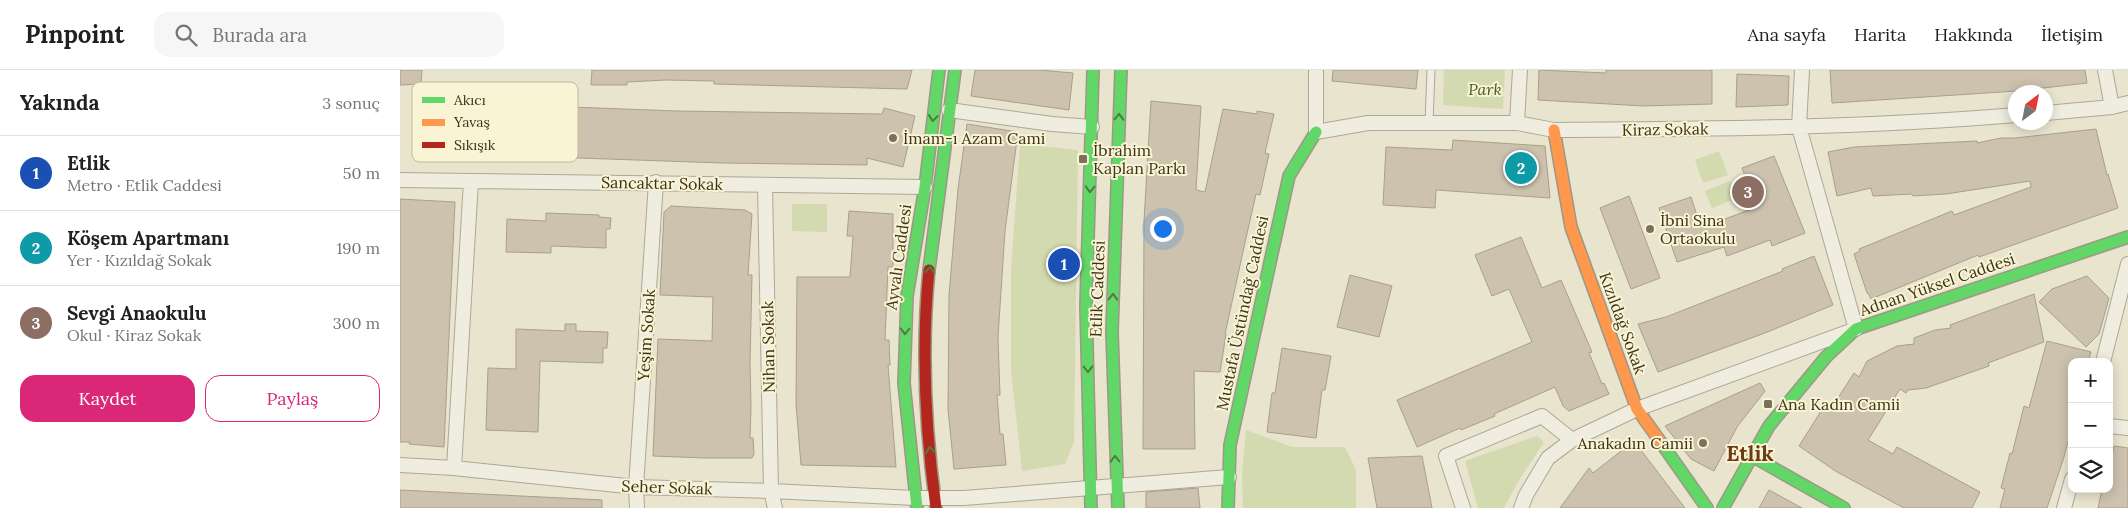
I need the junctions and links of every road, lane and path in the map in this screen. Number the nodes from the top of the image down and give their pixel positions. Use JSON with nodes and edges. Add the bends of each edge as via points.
{"nodes":[{"id":1,"x":939,"y":70,"type":"edge"},
{"id":2,"x":955,"y":70,"type":"edge"},
{"id":3,"x":1093,"y":70,"type":"edge"},
{"id":4,"x":1121,"y":70,"type":"edge"},
{"id":5,"x":1316,"y":70,"type":"edge"},
{"id":6,"x":1431,"y":70,"type":"edge"},
{"id":7,"x":1520,"y":70,"type":"edge"},
{"id":8,"x":1802,"y":70,"type":"edge"},
{"id":9,"x":2105,"y":70,"type":"edge"},
{"id":10,"x":2128,"y":103,"type":"edge"},
{"id":11,"x":2112,"y":107,"type":"junction"},
{"id":12,"x":949,"y":110,"type":"junction"},
{"id":13,"x":2053,"y":112,"type":"edge"},
{"id":14,"x":2008,"y":116,"type":"edge"},
{"id":15,"x":1430,"y":123,"type":"junction"},
{"id":16,"x":1517,"y":123,"type":"junction"},
{"id":17,"x":1092,"y":127,"type":"junction"},
{"id":18,"x":1799,"y":127,"type":"junction"},
{"id":19,"x":1554,"y":130,"type":"junction"},
{"id":20,"x":1316,"y":132,"type":"junction"},
{"id":21,"x":400,"y":180,"type":"edge"},
{"id":22,"x":471,"y":181,"type":"junction"},
{"id":23,"x":656,"y":182,"type":"junction"},
{"id":24,"x":765,"y":186,"type":"junction"},
{"id":25,"x":925,"y":187,"type":"junction"},
{"id":26,"x":2128,"y":237,"type":"edge"},
{"id":27,"x":2128,"y":264,"type":"edge"},
{"id":28,"x":1856,"y":329,"type":"junction"},
{"id":29,"x":2104,"y":358,"type":"edge"},
{"id":30,"x":1637,"y":409,"type":"junction"},
{"id":31,"x":2113,"y":426,"type":"edge"},
{"id":32,"x":2128,"y":428,"type":"edge"},
{"id":33,"x":1572,"y":440,"type":"junction"},
{"id":34,"x":1752,"y":456,"type":"junction"},
{"id":35,"x":400,"y":465,"type":"edge"},
{"id":36,"x":454,"y":468,"type":"junction"},
{"id":37,"x":1229,"y":476,"type":"junction"},
{"id":38,"x":1116,"y":485,"type":"junction"},
{"id":39,"x":636,"y":487,"type":"junction"},
{"id":40,"x":1090,"y":487,"type":"junction"},
{"id":41,"x":771,"y":491,"type":"junction"},
{"id":42,"x":2068,"y":493,"type":"edge"},
{"id":43,"x":916,"y":503,"type":"edge"},
{"id":44,"x":935,"y":503,"type":"edge"},
{"id":45,"x":637,"y":508,"type":"edge"},
{"id":46,"x":775,"y":508,"type":"edge"},
{"id":47,"x":1091,"y":508,"type":"edge"},
{"id":48,"x":1118,"y":508,"type":"edge"},
{"id":49,"x":1228,"y":508,"type":"edge"},
{"id":50,"x":1463,"y":508,"type":"edge"},
{"id":51,"x":1521,"y":508,"type":"edge"},
{"id":52,"x":1708,"y":508,"type":"edge"},
{"id":53,"x":1723,"y":508,"type":"edge"},
{"id":54,"x":1844,"y":508,"type":"edge"},
{"id":55,"x":2064,"y":508,"type":"edge"}],
"edges":[{"from":1,"to":25,"type":"main road","name":"Ayvalı Caddesi","one_way":true},
{"from":2,"to":12,"type":"main road","name":"Ayvalı Caddesi"},
{"from":3,"to":17,"type":"main road","name":"Etlik Caddesi"},
{"from":38,"to":4,"type":"main road","name":"Etlik Caddesi","one_way":true,"via":[[1112,332]]},
{"from":5,"to":20,"type":"street"},
{"from":6,"to":15,"type":"lane"},
{"from":7,"to":16,"type":"street"},
{"from":8,"to":18,"type":"street"},
{"from":9,"to":11,"type":"street"},
{"from":10,"to":11,"type":"street"},
{"from":11,"to":13,"type":"street"},
{"from":12,"to":17,"type":"street"},
{"from":44,"to":12,"type":"main road","name":"Ayvalı Caddesi","one_way":true,"via":[[925,409],[924,328]]},
{"from":14,"to":18,"type":"street","name":"Kiraz Sokak"},
{"from":15,"to":16,"type":"street","name":"Kiraz Sokak"},
{"from":15,"to":20,"type":"street","name":"Kiraz Sokak","via":[[1368,123]]},
{"from":16,"to":19,"type":"street","name":"Kiraz Sokak"},
{"from":17,"to":40,"type":"main road","name":"Etlik Caddesi","one_way":true,"via":[[1086,306]]},
{"from":18,"to":19,"type":"street","name":"Kiraz Sokak"},
{"from":18,"to":28,"type":"street"},
{"from":19,"to":30,"type":"main road","name":"Kızıldağ Sokak","via":[[1571,227]]},
{"from":20,"to":37,"type":"main road","name":"Mustafa Üstündağ Caddesi","via":[[1289,176],[1230,445]]},
{"from":21,"to":22,"type":"street","name":"Sancaktar Sokak"},
{"from":22,"to":23,"type":"street","name":"Sancaktar Sokak"},
{"from":22,"to":36,"type":"street"},
{"from":23,"to":24,"type":"street","name":"Sancaktar Sokak"},
{"from":23,"to":39,"type":"street","name":"Yeşim Sokak"},
{"from":24,"to":25,"type":"street","name":"Sancaktar Sokak"},
{"from":24,"to":41,"type":"street","name":"Nihan Sokak"},
{"from":25,"to":43,"type":"main road","name":"Ayvalı Caddesi","one_way":true,"via":[[906,296],[904,384]]},
{"from":26,"to":28,"type":"main road","name":"Adnan Yüksel Caddesi"},
{"from":27,"to":29,"type":"street"},
{"from":28,"to":30,"type":"street"},
{"from":28,"to":34,"type":"main road","name":"Adnan Yüksel Caddesi","via":[[1800,386],[1769,426]]},
{"from":30,"to":33,"type":"street"},
{"from":30,"to":52,"type":"main road","name":"Kızıldağ Sokak"},
{"from":31,"to":32,"type":"street"},
{"from":33,"to":50,"type":"street","via":[[1542,416],[1446,456]]},
{"from":33,"to":51,"type":"street","via":[[1548,458]]},
{"from":34,"to":53,"type":"main road","name":"Adnan Yüksel Caddesi"},
{"from":34,"to":54,"type":"main road"},
{"from":35,"to":36,"type":"street","name":"Seher Sokak"},
{"from":36,"to":39,"type":"street","name":"Seher Sokak"},
{"from":37,"to":38,"type":"street","name":"Seher Sokak"},
{"from":37,"to":49,"type":"main road","name":"Mustafa Üstündağ Caddesi"},
{"from":38,"to":40,"type":"street","name":"Seher Sokak"},
{"from":38,"to":48,"type":"main road","name":"Etlik Caddesi"},
{"from":39,"to":41,"type":"street","name":"Seher Sokak"},
{"from":39,"to":45,"type":"street","name":"Yeşim Sokak"},
{"from":40,"to":44,"type":"street","name":"Seher Sokak"},
{"from":40,"to":47,"type":"main road","name":"Etlik Caddesi"},
{"from":41,"to":43,"type":"street","name":"Seher Sokak"},
{"from":41,"to":46,"type":"street","name":"Nihan Sokak"},
{"from":42,"to":55,"type":"street"},
{"from":43,"to":44,"type":"street","name":"Seher Sokak"}]}
